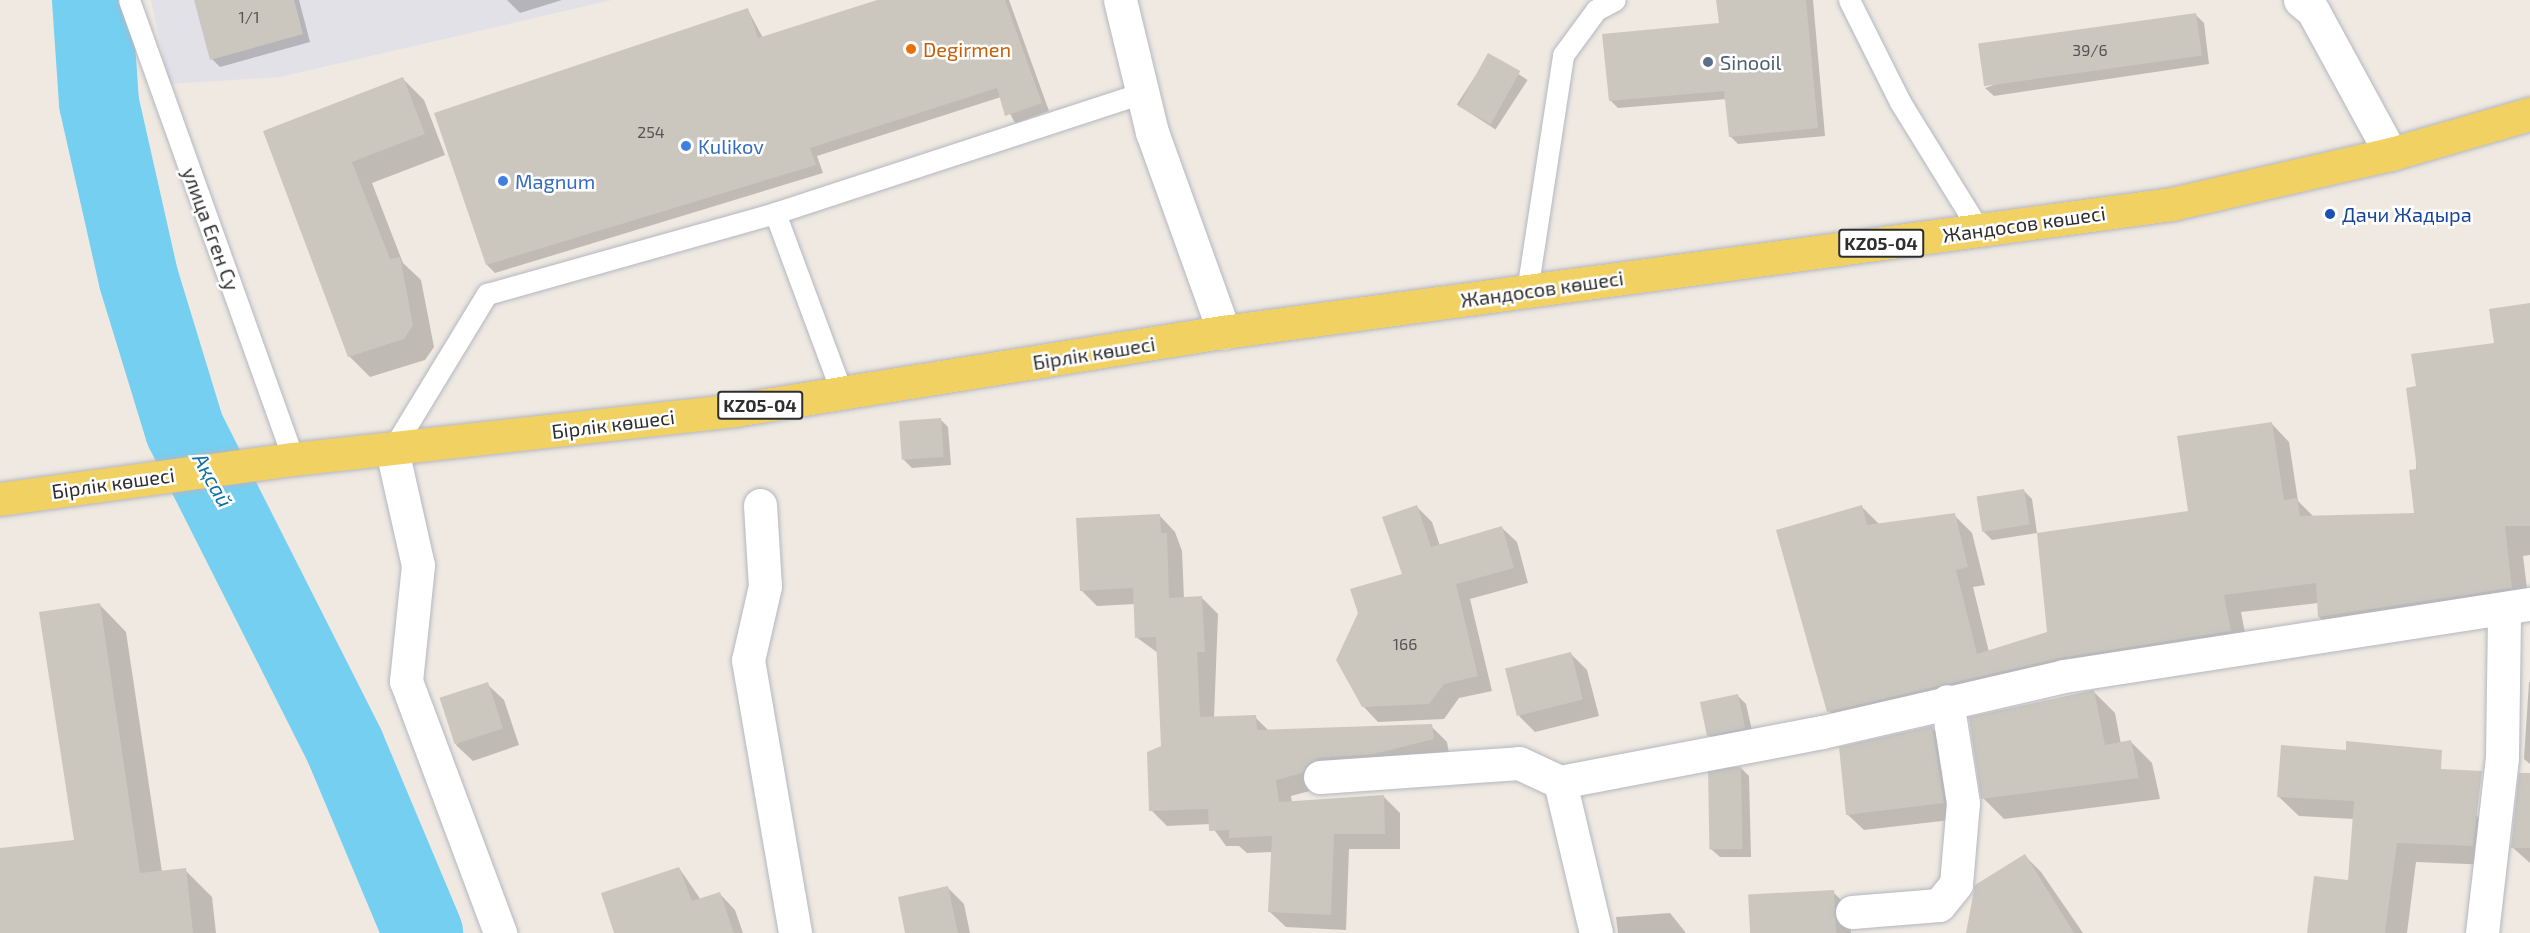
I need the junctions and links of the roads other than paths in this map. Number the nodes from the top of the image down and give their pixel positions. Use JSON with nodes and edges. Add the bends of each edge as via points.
{"nodes":[{"id":1,"x":129,"y":0,"type":"edge"},
{"id":2,"x":1120,"y":0,"type":"edge"},
{"id":3,"x":1615,"y":0,"type":"edge"},
{"id":4,"x":1849,"y":0,"type":"edge"},
{"id":5,"x":2300,"y":0,"type":"edge"},
{"id":6,"x":1143,"y":93,"type":"junction"},
{"id":7,"x":2530,"y":114,"type":"edge"},
{"id":8,"x":2391,"y":154,"type":"junction"},
{"id":9,"x":775,"y":213,"type":"junction"},
{"id":10,"x":1979,"y":230,"type":"junction"},
{"id":11,"x":1527,"y":291,"type":"junction"},
{"id":12,"x":1224,"y":332,"type":"junction"},
{"id":13,"x":842,"y":393,"type":"junction"},
{"id":14,"x":392,"y":450,"type":"junction"},
{"id":15,"x":292,"y":459,"type":"junction"},
{"id":16,"x":0,"y":499,"type":"edge"},
{"id":17,"x":760,"y":505,"type":"dead end"},
{"id":18,"x":2517,"y":606,"type":"edge"},
{"id":19,"x":1947,"y":701,"type":"junction"},
{"id":20,"x":1320,"y":777,"type":"dead end"},
{"id":21,"x":1560,"y":782,"type":"junction"},
{"id":22,"x":1852,"y":912,"type":"dead end"},
{"id":23,"x":500,"y":933,"type":"edge"},
{"id":24,"x":795,"y":933,"type":"edge"},
{"id":25,"x":1596,"y":933,"type":"edge"},
{"id":26,"x":2482,"y":933,"type":"edge"}],
"edges":[{"from":1,"to":15,"type":"lane","name":"улица Еген Су"},
{"from":2,"to":6,"type":"street"},
{"from":3,"to":11,"type":"lane","via":[[1596,10],[1563,55]]},
{"from":4,"to":10,"type":"lane","via":[[1900,102]]},
{"from":5,"to":8,"type":"street","via":[[2313,11]]},
{"from":6,"to":9,"type":"lane"},
{"from":6,"to":12,"type":"street"},
{"from":7,"to":8,"type":"main road","name":"Жандосов көшесі","number":"KZ05-04"},
{"from":8,"to":10,"type":"main road","name":"Жандосов көшесі","number":"KZ05-04","via":[[2172,204]]},
{"from":9,"to":13,"type":"lane"},
{"from":9,"to":14,"type":"lane","via":[[487,294]]},
{"from":10,"to":11,"type":"main road","name":"Жандосов көшесі","number":"KZ05-04"},
{"from":11,"to":12,"type":"main road","name":"Жандосов көшесі","number":"KZ05-04"},
{"from":12,"to":13,"type":"main road","name":"Бірлік көшесі","number":"KZ05-04"},
{"from":13,"to":14,"type":"main road","name":"Бірлік көшесі","number":"KZ05-04"},
{"from":14,"to":15,"type":"main road","name":"Бірлік көшесі","number":"KZ05-04"},
{"from":14,"to":23,"type":"street","via":[[418,565],[406,681]]},
{"from":15,"to":16,"type":"main road","name":"Бірлік көшесі","number":"KZ05-04"},
{"from":17,"to":24,"type":"street","via":[[765,586],[748,660]]},
{"from":18,"to":19,"type":"street","via":[[2064,676]]},
{"from":18,"to":26,"type":"street"},
{"from":19,"to":21,"type":"street","via":[[1822,732]]},
{"from":19,"to":22,"type":"street","via":[[1963,803],[1956,884],[1939,905]]},
{"from":20,"to":21,"type":"street","via":[[1519,763]]},
{"from":21,"to":25,"type":"street"}]}
